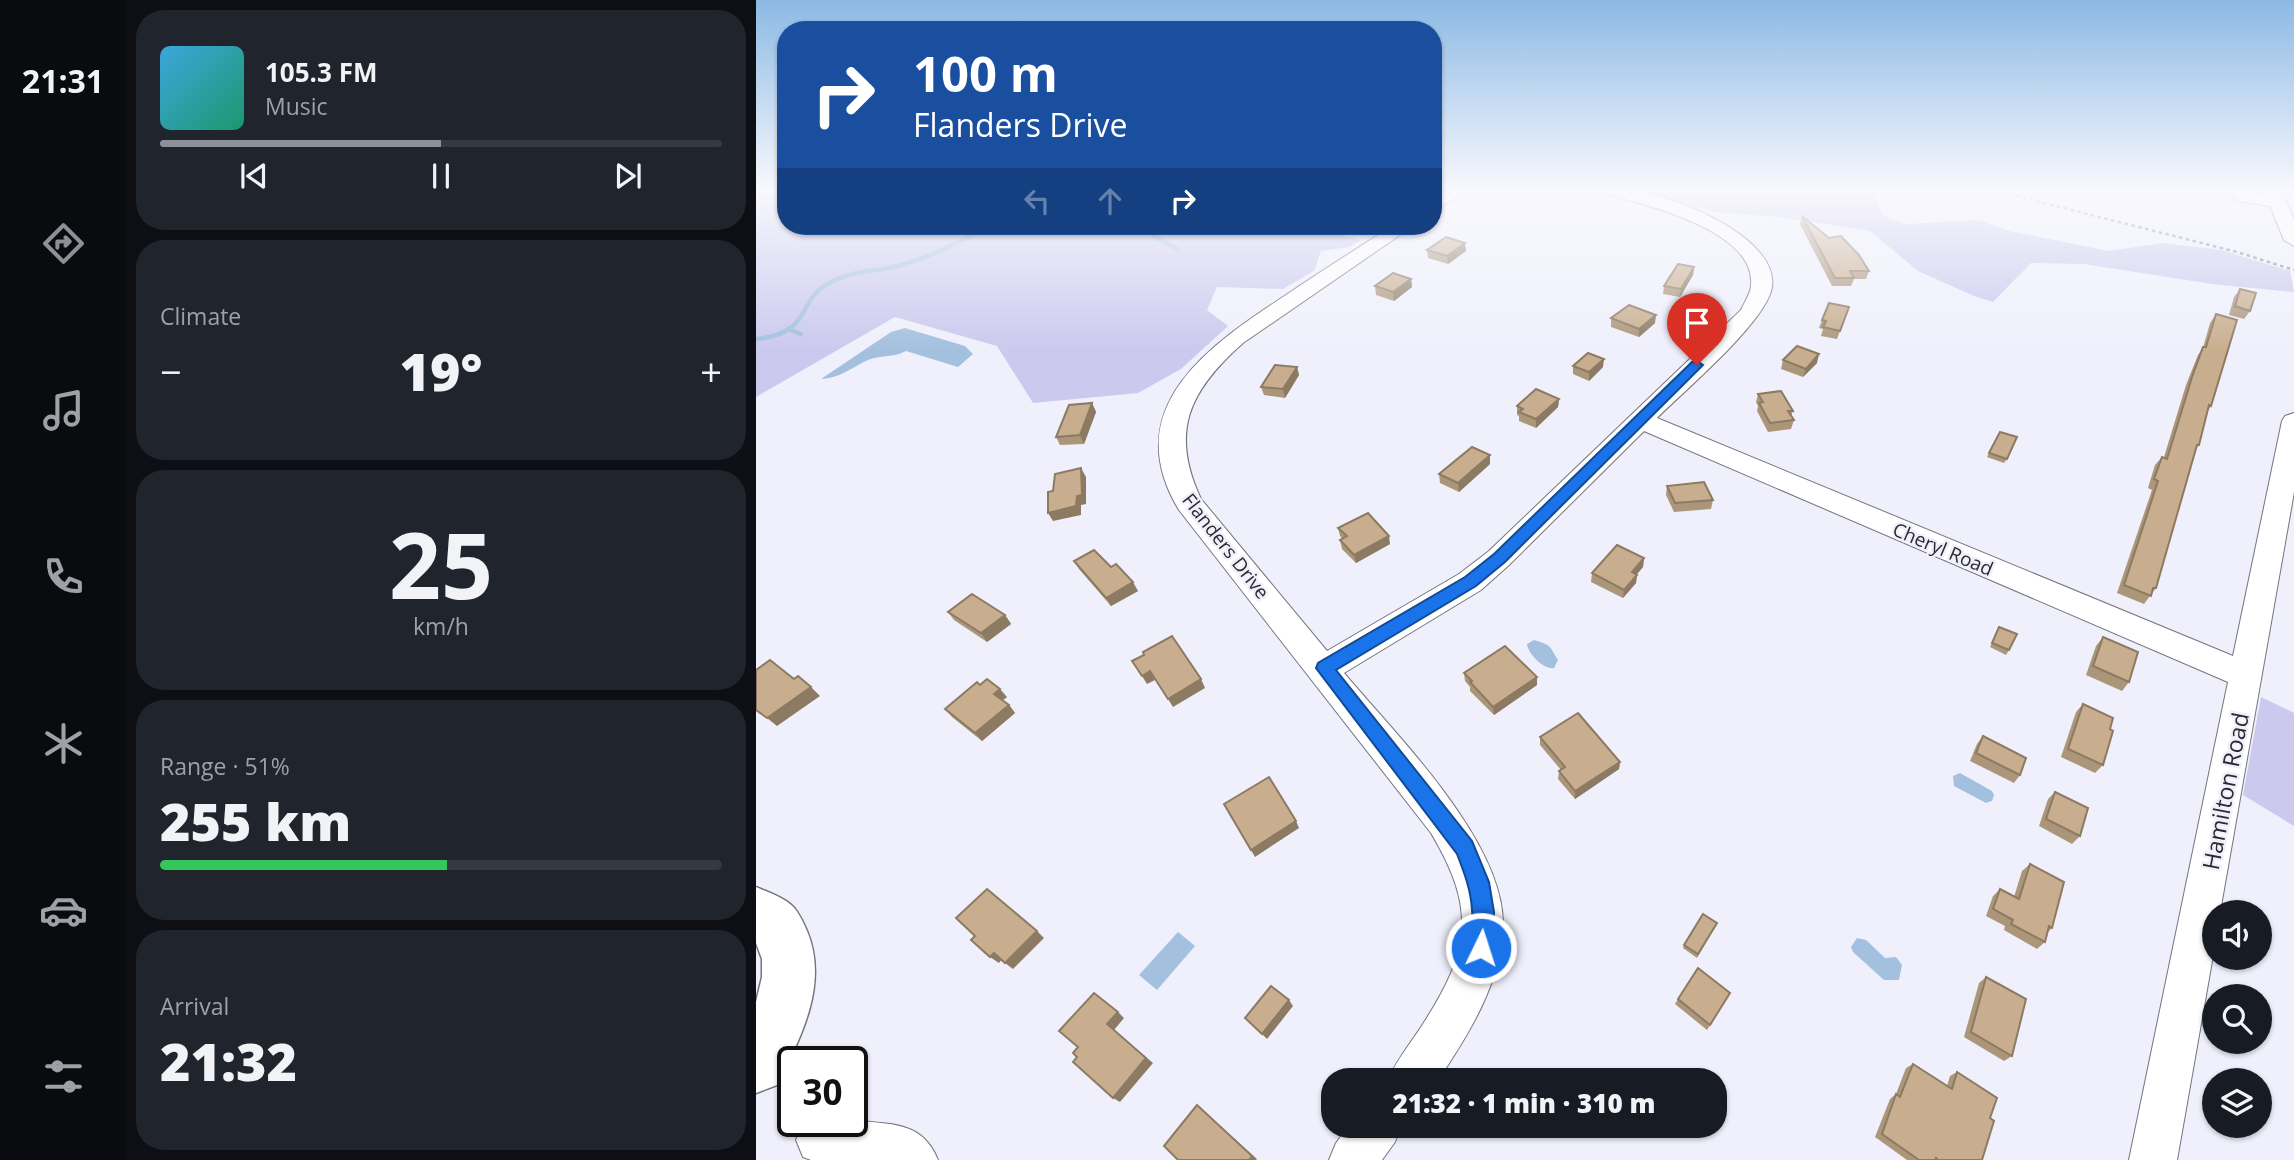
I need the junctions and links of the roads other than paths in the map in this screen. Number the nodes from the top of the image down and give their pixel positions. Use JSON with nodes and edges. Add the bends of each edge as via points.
{"nodes":[{"id":1,"x":1378,"y":243,"type":"edge"},
{"id":2,"x":1740,"y":243,"type":"edge"},
{"id":3,"x":1640,"y":420,"type":"junction"},
{"id":4,"x":2294,"y":421,"type":"edge"},
{"id":5,"x":1325,"y":668,"type":"junction"},
{"id":6,"x":2247,"y":676,"type":"junction"},
{"id":7,"x":756,"y":913,"type":"edge"},
{"id":8,"x":756,"y":1064,"type":"edge"},
{"id":9,"x":1419,"y":1068,"type":"edge"},
{"id":10,"x":1369,"y":1138,"type":"edge"},
{"id":11,"x":820,"y":1140,"type":"dead end"},
{"id":12,"x":914,"y":1160,"type":"edge"},
{"id":13,"x":1353,"y":1160,"type":"edge"},
{"id":14,"x":2153,"y":1160,"type":"edge"}],
"edges":[{"from":1,"to":5,"type":"street","name":"Flanders Drive","via":[[1213,356],[1181,400],[1170,446],[1178,484],[1189,503]]},
{"from":2,"to":3,"type":"street","via":[[1754,255],[1763,279],[1758,302]]},
{"from":3,"to":5,"type":"street","via":[[1470,582]]},
{"from":3,"to":6,"type":"street","name":"Cheryl Road"},
{"from":4,"to":6,"type":"street","name":"Hamilton Road"},
{"from":5,"to":9,"type":"street","name":"Flanders Drive","via":[[1465,848],[1478,882],[1483,912],[1481,948],[1467,994]]},
{"from":6,"to":14,"type":"street","name":"Hamilton Road"},
{"from":7,"to":8,"type":"highway","via":[[774,924],[788,950],[789,986]]},
{"from":10,"to":13,"type":"street"},
{"from":11,"to":12,"type":"street","via":[[905,1151]]}]}
